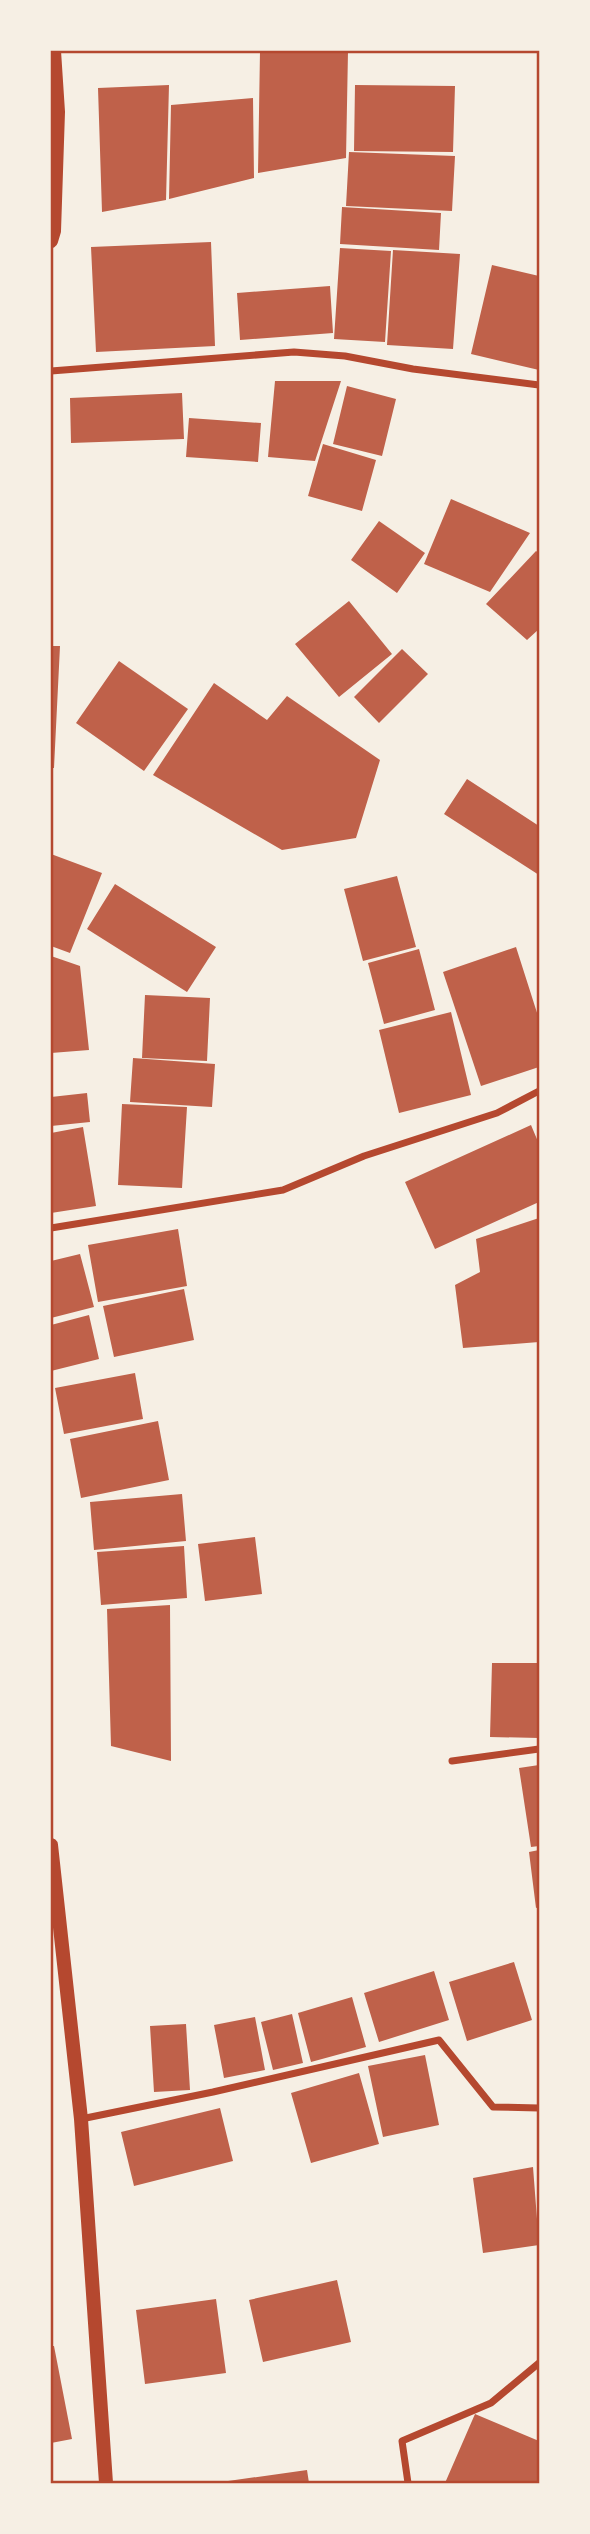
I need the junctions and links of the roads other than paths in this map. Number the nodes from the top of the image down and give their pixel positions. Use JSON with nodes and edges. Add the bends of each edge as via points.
{"nodes":[{"id":1,"x":54,"y":51,"type":"edge"},
{"id":2,"x":51,"y":242,"type":"edge"},
{"id":3,"x":51,"y":371,"type":"edge"},
{"id":4,"x":539,"y":385,"type":"edge"},
{"id":5,"x":539,"y":1091,"type":"edge"},
{"id":6,"x":51,"y":1228,"type":"edge"},
{"id":7,"x":539,"y":1749,"type":"edge"},
{"id":8,"x":452,"y":1761,"type":"dead end"},
{"id":9,"x":51,"y":1845,"type":"edge"},
{"id":10,"x":539,"y":2108,"type":"edge"},
{"id":11,"x":81,"y":2119,"type":"junction"},
{"id":12,"x":539,"y":2363,"type":"edge"},
{"id":13,"x":106,"y":2483,"type":"edge"},
{"id":14,"x":408,"y":2483,"type":"edge"}],
"edges":[{"from":1,"to":2,"type":"main road","via":[[58,112]]},
{"from":3,"to":4,"type":"street","via":[[294,352]]},
{"from":5,"to":6,"type":"street","via":[[497,1113],[364,1156],[283,1190]]},
{"from":7,"to":8,"type":"street"},
{"from":9,"to":11,"type":"main road"},
{"from":10,"to":11,"type":"street","via":[[493,2107],[439,2040]]},
{"from":11,"to":13,"type":"main road"},
{"from":12,"to":14,"type":"street","via":[[491,2403],[402,2441]]}]}
